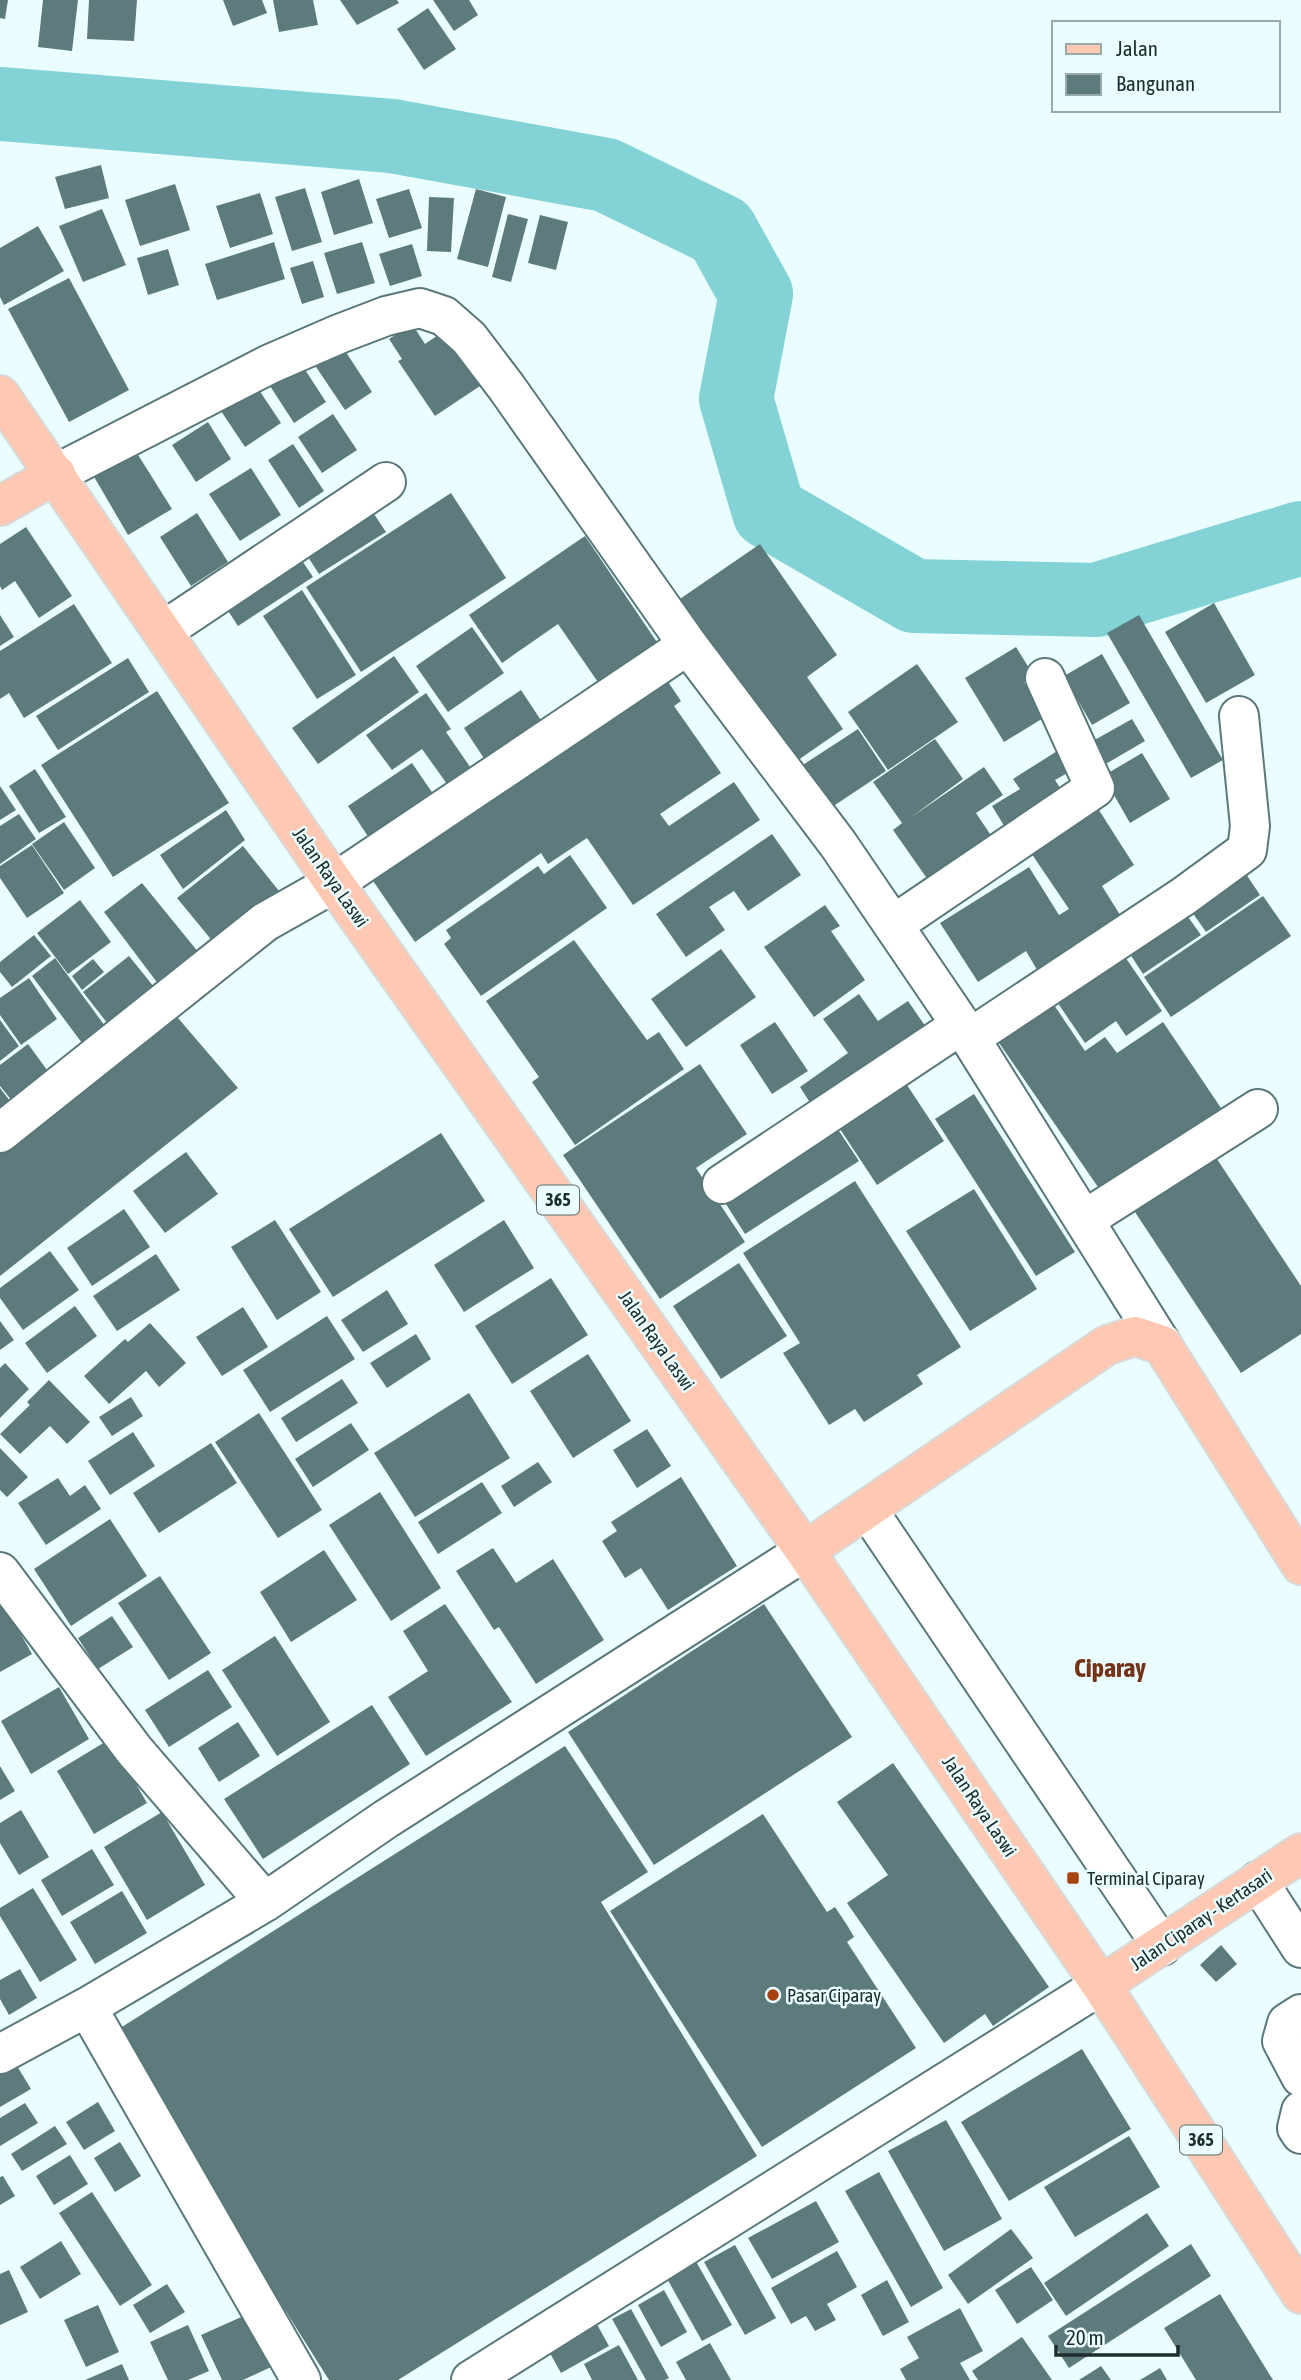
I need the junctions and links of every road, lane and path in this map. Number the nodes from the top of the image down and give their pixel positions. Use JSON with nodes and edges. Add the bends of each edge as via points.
{"nodes":[{"id":1,"x":7,"y":417,"type":"edge"},
{"id":2,"x":56,"y":474,"type":"junction"},
{"id":3,"x":386,"y":481,"type":"dead end"},
{"id":4,"x":0,"y":506,"type":"edge"},
{"id":5,"x":163,"y":631,"type":"junction"},
{"id":6,"x":688,"y":645,"type":"junction"},
{"id":7,"x":1045,"y":678,"type":"dead end"},
{"id":8,"x":1239,"y":716,"type":"dead end"},
{"id":9,"x":334,"y":883,"type":"junction"},
{"id":10,"x":893,"y":925,"type":"junction"},
{"id":11,"x":965,"y":1031,"type":"junction"},
{"id":12,"x":1258,"y":1109,"type":"dead end"},
{"id":13,"x":0,"y":1133,"type":"edge"},
{"id":14,"x":722,"y":1184,"type":"dead end"},
{"id":15,"x":1084,"y":1220,"type":"junction"},
{"id":16,"x":1162,"y":1345,"type":"junction"},
{"id":17,"x":867,"y":1509,"type":"junction"},
{"id":18,"x":1296,"y":1543,"type":"edge"},
{"id":19,"x":805,"y":1550,"type":"junction"},
{"id":20,"x":0,"y":1572,"type":"edge"},
{"id":21,"x":1301,"y":1853,"type":"edge"},
{"id":22,"x":1258,"y":1881,"type":"junction"},
{"id":23,"x":265,"y":1902,"type":"junction"},
{"id":24,"x":1163,"y":1947,"type":"junction"},
{"id":25,"x":1301,"y":1948,"type":"edge"},
{"id":26,"x":1101,"y":1984,"type":"junction"},
{"id":27,"x":87,"y":2007,"type":"junction"},
{"id":28,"x":1301,"y":2014,"type":"edge"},
{"id":29,"x":0,"y":2054,"type":"edge"},
{"id":30,"x":1301,"y":2077,"type":"edge"},
{"id":31,"x":1301,"y":2111,"type":"edge"},
{"id":32,"x":1301,"y":2134,"type":"edge"},
{"id":33,"x":1301,"y":2294,"type":"edge"},
{"id":34,"x":301,"y":2380,"type":"edge"},
{"id":35,"x":471,"y":2380,"type":"edge"}],
"edges":[{"from":1,"to":2,"type":"main road","name":"Jalan Raya Laswi","number":"365"},
{"from":2,"to":4,"type":"main road"},
{"from":2,"to":5,"type":"main road","name":"Jalan Raya Laswi","number":"365"},
{"from":2,"to":6,"type":"street","via":[[270,364],[386,316],[420,308],[444,316],[469,338]]},
{"from":3,"to":5,"type":"street"},
{"from":5,"to":9,"type":"main road","name":"Jalan Raya Laswi","number":"365"},
{"from":6,"to":9,"type":"street"},
{"from":6,"to":10,"type":"street"},
{"from":7,"to":10,"type":"street","via":[[1095,788]]},
{"from":8,"to":11,"type":"street","via":[[1250,826],[1247,850],[1172,904]]},
{"from":9,"to":13,"type":"street","via":[[265,922]]},
{"from":9,"to":19,"type":"main road","name":"Jalan Raya Laswi","number":"365"},
{"from":10,"to":11,"type":"street"},
{"from":11,"to":14,"type":"street"},
{"from":11,"to":15,"type":"street"},
{"from":12,"to":15,"type":"street"},
{"from":15,"to":16,"type":"street"},
{"from":16,"to":17,"type":"main road","via":[[1135,1336],[1107,1345]]},
{"from":16,"to":18,"type":"main road"},
{"from":17,"to":19,"type":"main road"},
{"from":17,"to":24,"type":"street"},
{"from":19,"to":23,"type":"street","via":[[397,1811]]},
{"from":19,"to":26,"type":"main road","name":"Jalan Raya Laswi","number":"365"},
{"from":20,"to":23,"type":"street","via":[[134,1750]]},
{"from":21,"to":22,"type":"main road","name":"Jalan Ciparay - Kertasari"},
{"from":22,"to":24,"type":"main road","name":"Jalan Ciparay - Kertasari"},
{"from":22,"to":25,"type":"street"},
{"from":23,"to":27,"type":"street"},
{"from":24,"to":26,"type":"main road","name":"Jalan Ciparay - Kertasari"},
{"from":26,"to":33,"type":"main road","name":"Jalan Raya Laswi","number":"365"},
{"from":26,"to":35,"type":"street"},
{"from":27,"to":29,"type":"street"},
{"from":27,"to":34,"type":"street"},
{"from":28,"to":30,"type":"street","via":[[1287,2023],[1282,2041]]},
{"from":31,"to":32,"type":"street","via":[[1297,2128]]}]}
